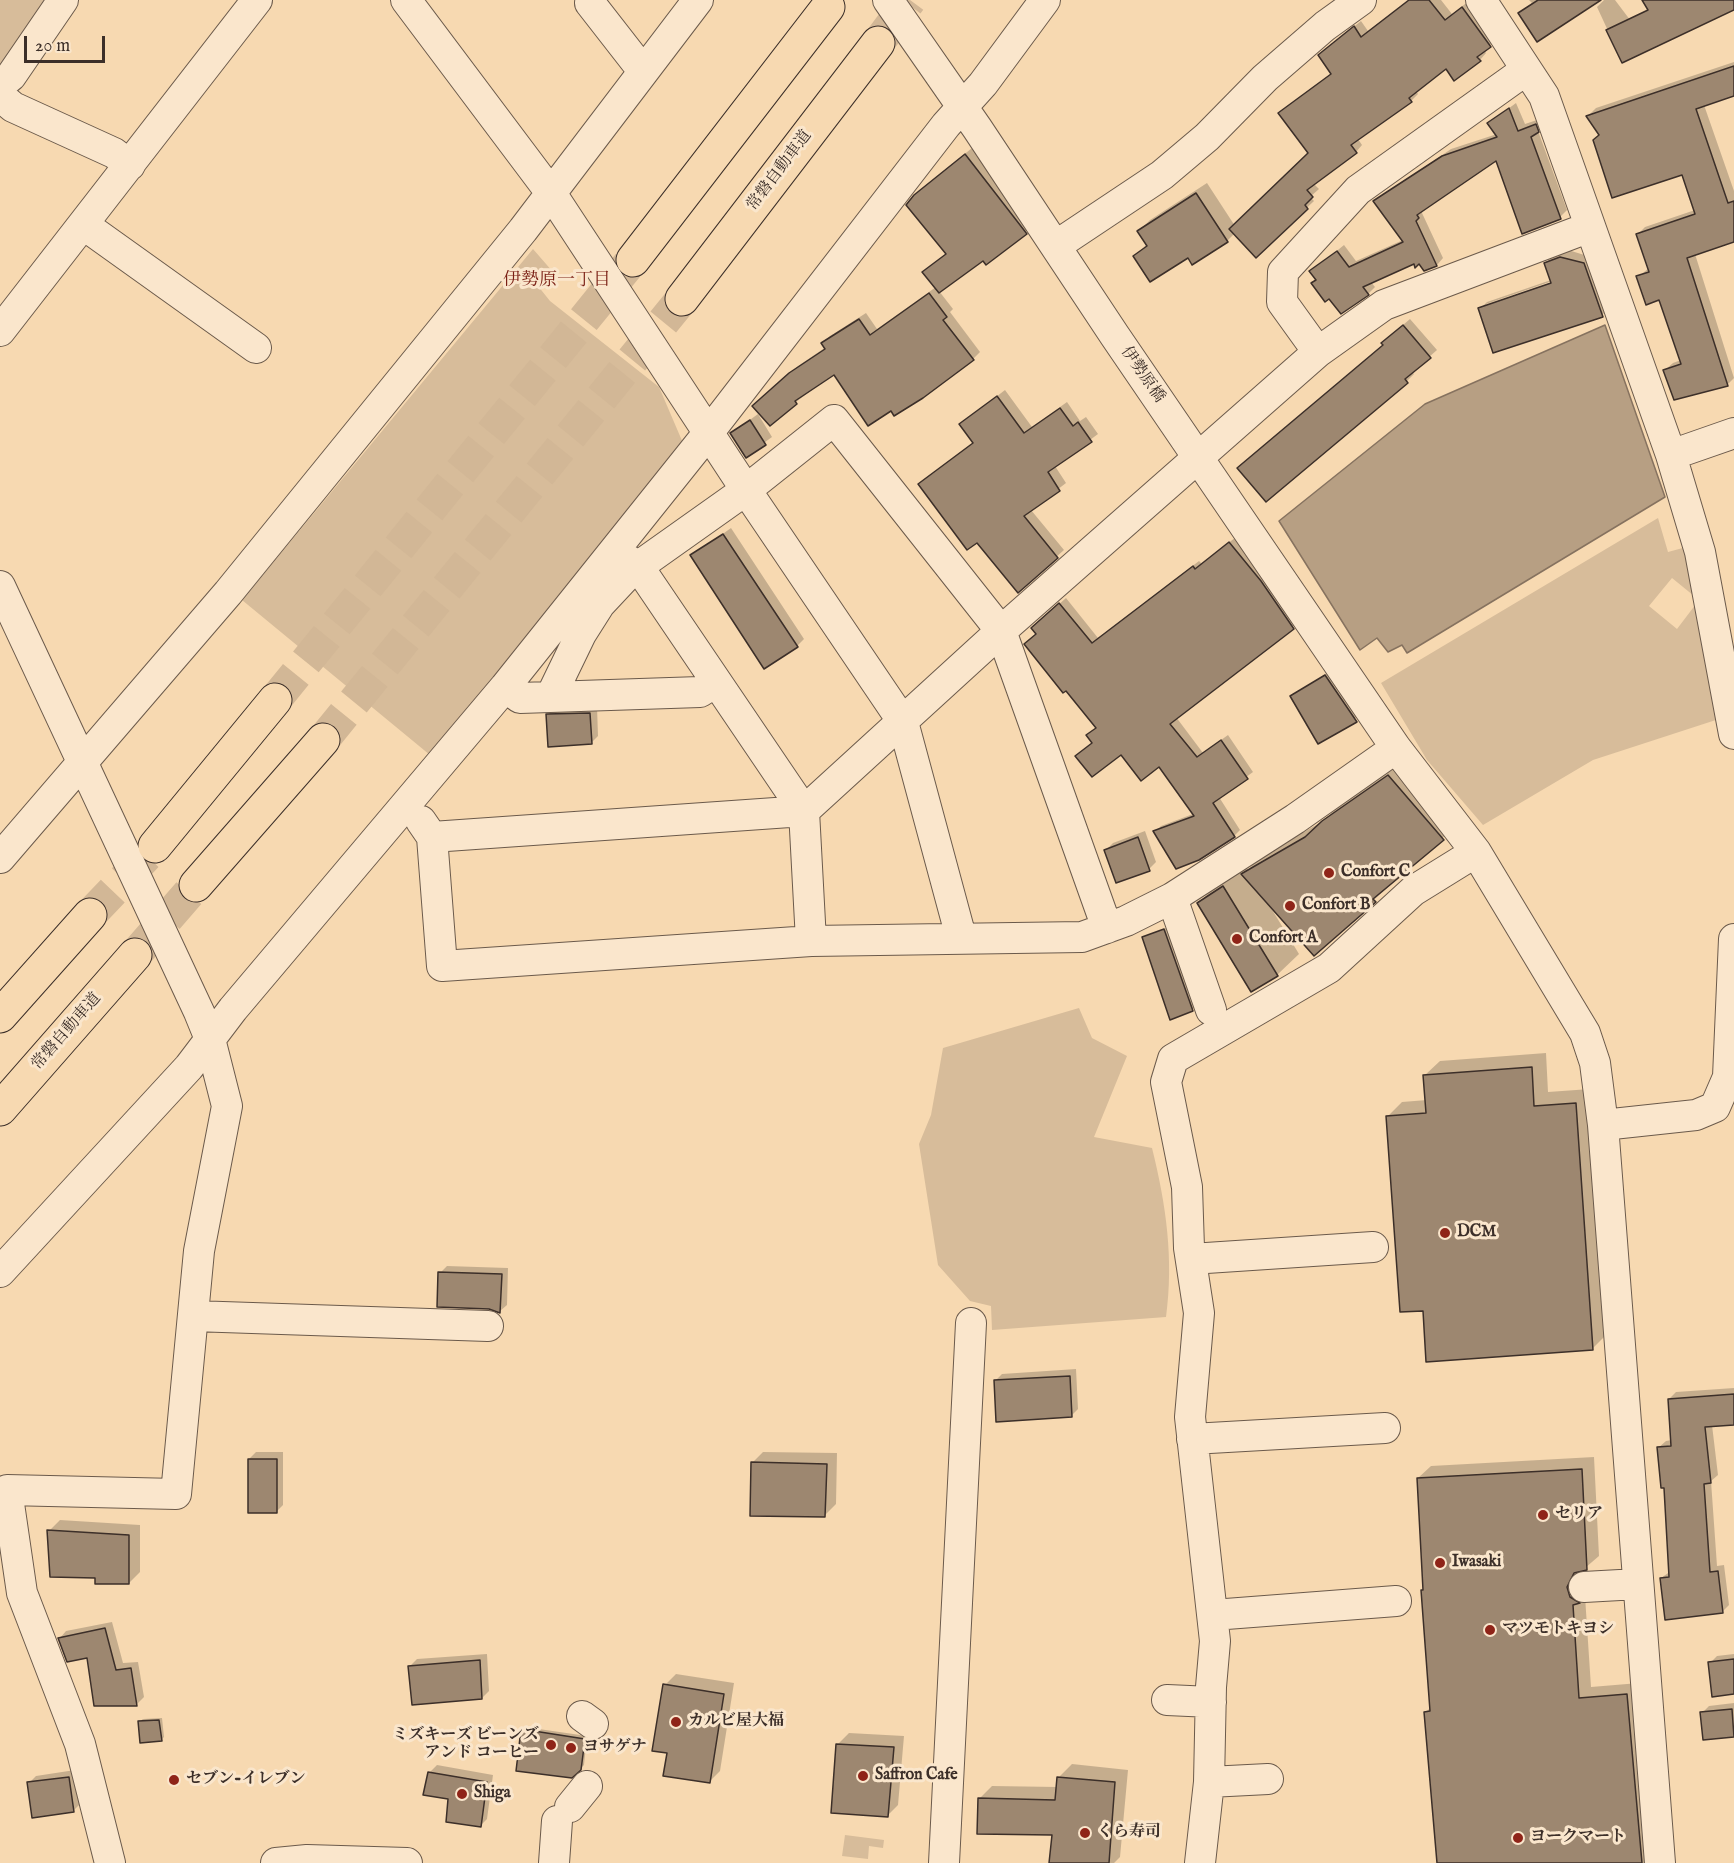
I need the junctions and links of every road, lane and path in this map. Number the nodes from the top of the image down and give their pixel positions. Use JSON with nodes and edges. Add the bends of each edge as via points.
{"nodes":[{"id":1,"x":63,"y":0,"type":"edge"},
{"id":2,"x":257,"y":0,"type":"edge"},
{"id":3,"x":406,"y":0,"type":"edge"},
{"id":4,"x":698,"y":0,"type":"edge"},
{"id":5,"x":888,"y":0,"type":"edge"},
{"id":6,"x":1045,"y":0,"type":"edge"},
{"id":7,"x":1361,"y":0,"type":"edge"},
{"id":8,"x":1481,"y":0,"type":"edge"},
{"id":9,"x":590,"y":3,"type":"dead end"},
{"id":10,"x":828,"y":7,"type":"dead end"},
{"id":11,"x":878,"y":43,"type":"tunnel mouth"},
{"id":12,"x":1526,"y":70,"type":"junction"},
{"id":13,"x":643,"y":71,"type":"junction"},
{"id":14,"x":0,"y":85,"type":"edge"},
{"id":15,"x":0,"y":96,"type":"edge"},
{"id":16,"x":962,"y":106,"type":"junction"},
{"id":17,"x":130,"y":165,"type":"junction"},
{"id":18,"x":551,"y":193,"type":"junction"},
{"id":19,"x":84,"y":225,"type":"junction"},
{"id":20,"x":1590,"y":227,"type":"junction"},
{"id":21,"x":1057,"y":245,"type":"junction"},
{"id":22,"x":633,"y":260,"type":"tunnel mouth"},
{"id":23,"x":681,"y":299,"type":"tunnel mouth"},
{"id":24,"x":0,"y":331,"type":"edge"},
{"id":25,"x":256,"y":348,"type":"dead end"},
{"id":26,"x":1318,"y":352,"type":"junction"},
{"id":27,"x":709,"y":432,"type":"junction"},
{"id":28,"x":1734,"y":433,"type":"edge"},
{"id":29,"x":1671,"y":455,"type":"junction"},
{"id":30,"x":1198,"y":457,"type":"junction"},
{"id":31,"x":746,"y":490,"type":"junction"},
{"id":32,"x":626,"y":559,"type":"junction"},
{"id":33,"x":0,"y":586,"type":"edge"},
{"id":34,"x":1001,"y":631,"type":"junction"},
{"id":35,"x":717,"y":682,"type":"junction"},
{"id":36,"x":505,"y":687,"type":"junction"},
{"id":37,"x":551,"y":696,"type":"junction"},
{"id":38,"x":274,"y":700,"type":"tunnel mouth"},
{"id":39,"x":903,"y":722,"type":"junction"},
{"id":40,"x":1734,"y":734,"type":"edge"},
{"id":41,"x":323,"y":740,"type":"tunnel mouth"},
{"id":42,"x":1396,"y":748,"type":"junction"},
{"id":43,"x":82,"y":760,"type":"junction"},
{"id":44,"x":408,"y":801,"type":"junction"},
{"id":45,"x":804,"y":811,"type":"junction"},
{"id":46,"x":432,"y":837,"type":"junction"},
{"id":47,"x":155,"y":846,"type":"tunnel mouth"},
{"id":48,"x":1476,"y":852,"type":"junction"},
{"id":49,"x":0,"y":858,"type":"edge"},
{"id":50,"x":196,"y":885,"type":"tunnel mouth"},
{"id":51,"x":1172,"y":898,"type":"junction"},
{"id":52,"x":90,"y":915,"type":"tunnel mouth"},
{"id":53,"x":1107,"y":928,"type":"junction"},
{"id":54,"x":961,"y":937,"type":"junction"},
{"id":55,"x":1734,"y":939,"type":"edge"},
{"id":56,"x":811,"y":941,"type":"junction"},
{"id":57,"x":135,"y":955,"type":"tunnel mouth"},
{"id":58,"x":1211,"y":1010,"type":"dead end"},
{"id":59,"x":0,"y":1016,"type":"edge"},
{"id":60,"x":210,"y":1039,"type":"junction"},
{"id":61,"x":0,"y":1109,"type":"edge"},
{"id":62,"x":1603,"y":1125,"type":"junction"},
{"id":63,"x":1373,"y":1247,"type":"dead end"},
{"id":64,"x":1191,"y":1259,"type":"junction"},
{"id":65,"x":0,"y":1272,"type":"edge"},
{"id":66,"x":193,"y":1316,"type":"junction"},
{"id":67,"x":971,"y":1323,"type":"dead end"},
{"id":68,"x":488,"y":1326,"type":"dead end"},
{"id":69,"x":1385,"y":1428,"type":"dead end"},
{"id":70,"x":1192,"y":1439,"type":"junction"},
{"id":71,"x":11,"y":1592,"type":"edge"},
{"id":72,"x":1638,"y":1594,"type":"junction"},
{"id":73,"x":1585,"y":1597,"type":"dead end"},
{"id":74,"x":1396,"y":1601,"type":"dead end"},
{"id":75,"x":1213,"y":1615,"type":"junction"},
{"id":76,"x":1167,"y":1700,"type":"dead end"},
{"id":77,"x":1211,"y":1702,"type":"junction"},
{"id":78,"x":1268,"y":1779,"type":"dead end"},
{"id":79,"x":1209,"y":1782,"type":"junction"},
{"id":80,"x":571,"y":1804,"type":"dead end"},
{"id":81,"x":307,"y":1862,"type":"edge"},
{"id":82,"x":110,"y":1863,"type":"edge"},
{"id":83,"x":276,"y":1863,"type":"edge"},
{"id":84,"x":407,"y":1863,"type":"edge"},
{"id":85,"x":554,"y":1863,"type":"edge"},
{"id":86,"x":944,"y":1863,"type":"edge"},
{"id":87,"x":1200,"y":1863,"type":"edge"},
{"id":88,"x":1660,"y":1863,"type":"edge"}],
"edges":[{"from":1,"to":14,"type":"street","via":[[11,76]]},
{"from":2,"to":17,"type":"street"},
{"from":3,"to":18,"type":"street"},
{"from":4,"to":13,"type":"street"},
{"from":5,"to":16,"type":"street","name":"伊勢原橋"},
{"from":6,"to":16,"type":"street"},
{"from":7,"to":21,"type":"street","via":[[1265,78],[1207,137],[1162,175]]},
{"from":8,"to":12,"type":"street"},
{"from":9,"to":13,"type":"street"},
{"from":10,"to":22,"type":"highway"},
{"from":11,"to":23,"type":"highway","name":"常磐自動車道"},
{"from":12,"to":20,"type":"street","via":[[1544,96]]},
{"from":12,"to":26,"type":"street","via":[[1359,190],[1283,272],[1282,302]]},
{"from":13,"to":18,"type":"street"},
{"from":15,"to":17,"type":"street","via":[[13,107],[114,153]]},
{"from":16,"to":21,"type":"street","name":"伊勢原橋"},
{"from":16,"to":27,"type":"street"},
{"from":17,"to":19,"type":"street"},
{"from":18,"to":27,"type":"street"},
{"from":18,"to":43,"type":"street","via":[[228,593]]},
{"from":19,"to":24,"type":"street"},
{"from":19,"to":25,"type":"street"},
{"from":20,"to":26,"type":"street","via":[[1384,305]]},
{"from":20,"to":29,"type":"street"},
{"from":21,"to":30,"type":"street","name":"伊勢原橋"},
{"from":26,"to":30,"type":"street"},
{"from":27,"to":31,"type":"street"},
{"from":27,"to":32,"type":"street"},
{"from":28,"to":29,"type":"street"},
{"from":29,"to":40,"type":"street","via":[[1700,552]]},
{"from":30,"to":34,"type":"street"},
{"from":30,"to":42,"type":"street","name":"伊勢原橋"},
{"from":31,"to":32,"type":"street"},
{"from":31,"to":34,"type":"street","via":[[834,420]]},
{"from":31,"to":39,"type":"street"},
{"from":32,"to":35,"type":"street"},
{"from":32,"to":36,"type":"street"},
{"from":32,"to":37,"type":"street","via":[[581,634]]},
{"from":33,"to":43,"type":"street"},
{"from":34,"to":39,"type":"street"},
{"from":34,"to":53,"type":"street"},
{"from":35,"to":37,"type":"street","via":[[700,692]]},
{"from":35,"to":45,"type":"street"},
{"from":36,"to":37,"type":"street","via":[[520,698]]},
{"from":36,"to":44,"type":"street"},
{"from":38,"to":47,"type":"highway"},
{"from":39,"to":45,"type":"street"},
{"from":39,"to":54,"type":"street"},
{"from":41,"to":50,"type":"highway"},
{"from":42,"to":48,"type":"street","name":"伊勢原橋"},
{"from":42,"to":51,"type":"street"},
{"from":43,"to":49,"type":"street"},
{"from":43,"to":60,"type":"street"},
{"from":44,"to":46,"type":"street"},
{"from":44,"to":60,"type":"street"},
{"from":45,"to":46,"type":"street"},
{"from":45,"to":56,"type":"street"},
{"from":46,"to":56,"type":"street","via":[[442,966]]},
{"from":48,"to":62,"type":"street","name":"伊勢原橋","via":[[1585,1033],[1595,1063]]},
{"from":48,"to":64,"type":"street","via":[[1413,891],[1329,968],[1173,1059],[1166,1082],[1186,1187]]},
{"from":51,"to":53,"type":"street"},
{"from":51,"to":58,"type":"street"},
{"from":52,"to":59,"type":"highway"},
{"from":53,"to":54,"type":"street","via":[[1082,937]]},
{"from":54,"to":56,"type":"street"},
{"from":55,"to":62,"type":"street","via":[[1728,1077],[1715,1107],[1696,1115]]},
{"from":57,"to":61,"type":"highway","name":"常磐自動車道"},
{"from":60,"to":65,"type":"street","via":[[189,1067]]},
{"from":60,"to":66,"type":"street","via":[[227,1106],[200,1251]]},
{"from":62,"to":72,"type":"street","name":"伊勢原橋"},
{"from":63,"to":64,"type":"street"},
{"from":64,"to":70,"type":"street","via":[[1199,1313],[1190,1417]]},
{"from":66,"to":68,"type":"street"},
{"from":66,"to":71,"type":"street","via":[[177,1494],[7,1491]]},
{"from":67,"to":86,"type":"street"},
{"from":69,"to":70,"type":"street"},
{"from":70,"to":75,"type":"street"},
{"from":71,"to":82,"type":"street","via":[[80,1744]]},
{"from":72,"to":73,"type":"street"},
{"from":72,"to":88,"type":"street","name":"伊勢原橋"},
{"from":74,"to":75,"type":"street"},
{"from":75,"to":77,"type":"street"},
{"from":76,"to":77,"type":"street"},
{"from":77,"to":79,"type":"street"},
{"from":78,"to":79,"type":"street"},
{"from":79,"to":87,"type":"street"},
{"from":80,"to":85,"type":"street"},
{"from":81,"to":83,"type":"street"},
{"from":81,"to":84,"type":"street"}]}
